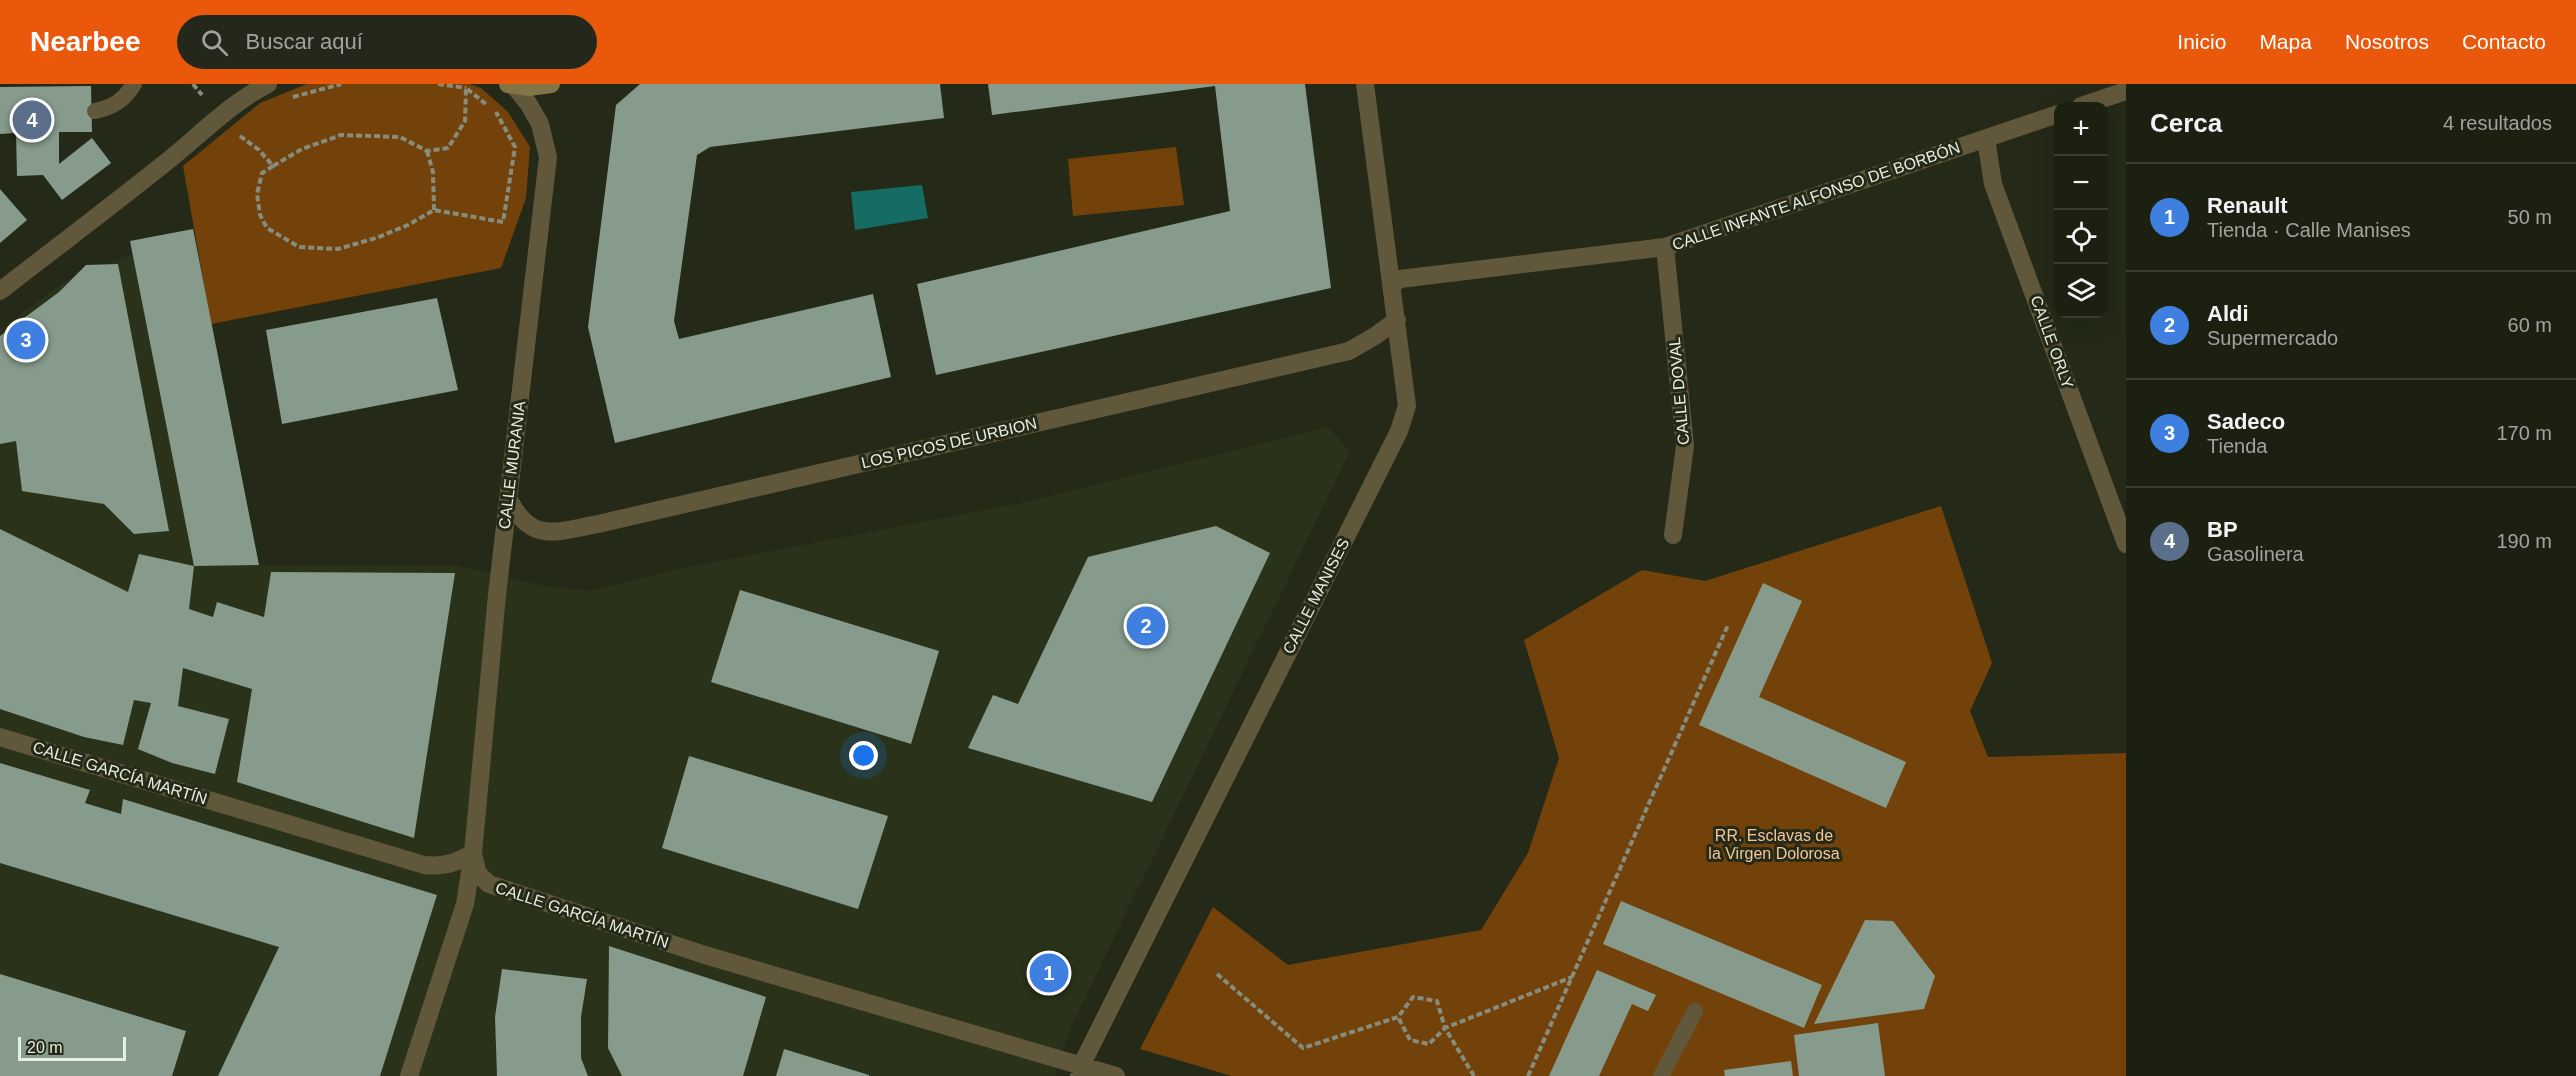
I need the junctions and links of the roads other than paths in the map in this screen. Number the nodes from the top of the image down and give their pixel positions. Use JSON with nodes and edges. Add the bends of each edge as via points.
{"nodes":[{"id":1,"x":134,"y":84,"type":"edge"},
{"id":2,"x":268,"y":84,"type":"edge"},
{"id":3,"x":551,"y":84,"type":"edge"},
{"id":4,"x":1365,"y":84,"type":"edge"},
{"id":5,"x":511,"y":85,"type":"edge"},
{"id":6,"x":2126,"y":91,"type":"edge"},
{"id":7,"x":2093,"y":102,"type":"edge"},
{"id":8,"x":95,"y":111,"type":"dead end"},
{"id":9,"x":2054,"y":115,"type":"edge"},
{"id":10,"x":1986,"y":139,"type":"junction"},
{"id":11,"x":1665,"y":247,"type":"junction"},
{"id":12,"x":1392,"y":285,"type":"junction"},
{"id":13,"x":0,"y":291,"type":"edge"},
{"id":14,"x":1397,"y":320,"type":"junction"},
{"id":15,"x":508,"y":498,"type":"junction"},
{"id":16,"x":1673,"y":535,"type":"dead end"},
{"id":17,"x":2126,"y":544,"type":"edge"},
{"id":18,"x":0,"y":737,"type":"edge"},
{"id":19,"x":473,"y":853,"type":"junction"},
{"id":20,"x":1695,"y":1011,"type":"dead end"},
{"id":21,"x":1080,"y":1071,"type":"edge"},
{"id":22,"x":409,"y":1076,"type":"edge"},
{"id":23,"x":1116,"y":1076,"type":"edge"},
{"id":24,"x":1661,"y":1076,"type":"edge"}],
"edges":[{"from":1,"to":8,"type":"lane","via":[[126,98],[110,108]]},
{"from":2,"to":13,"type":"street","via":[[219,117]]},
{"from":3,"to":5,"type":"main road"},
{"from":4,"to":12,"type":"street","name":"CALLE MANISES"},
{"from":5,"to":15,"type":"street","name":"CALLE MURANIA","via":[[540,124],[548,158]]},
{"from":6,"to":7,"type":"street"},
{"from":9,"to":10,"type":"street","name":"CALLE INFANTE ALFONSO DE BORBÓN"},
{"from":10,"to":11,"type":"street","name":"CALLE INFANTE ALFONSO DE BORBÓN"},
{"from":10,"to":17,"type":"street","name":"CALLE ORLY","via":[[1993,184]]},
{"from":11,"to":12,"type":"street","name":"CALLE INFANTE ALFONSO DE BORBÓN","via":[[1400,279]]},
{"from":11,"to":16,"type":"street","name":"CALLE DOVAL","via":[[1685,446]]},
{"from":12,"to":14,"type":"street","name":"CALLE MANISES"},
{"from":14,"to":15,"type":"street","name":"LOS PICOS DE URBION","via":[[1349,351],[598,524],[555,532],[532,529],[518,517]]},
{"from":14,"to":21,"type":"street","name":"CALLE MANISES","via":[[1407,406],[1399,431]]},
{"from":15,"to":19,"type":"street","name":"CALLE MURANIA"},
{"from":18,"to":19,"type":"street","name":"CALLE GARCÍA MARTÍN","via":[[424,865],[454,863]]},
{"from":19,"to":21,"type":"street","name":"CALLE GARCÍA MARTÍN","via":[[478,874],[489,884]]},
{"from":19,"to":22,"type":"street","name":"CALLE MURANIA","via":[[457,932]]},
{"from":20,"to":24,"type":"lane"},
{"from":21,"to":23,"type":"street","name":"CALLE GARCÍA MARTÍN"}]}
